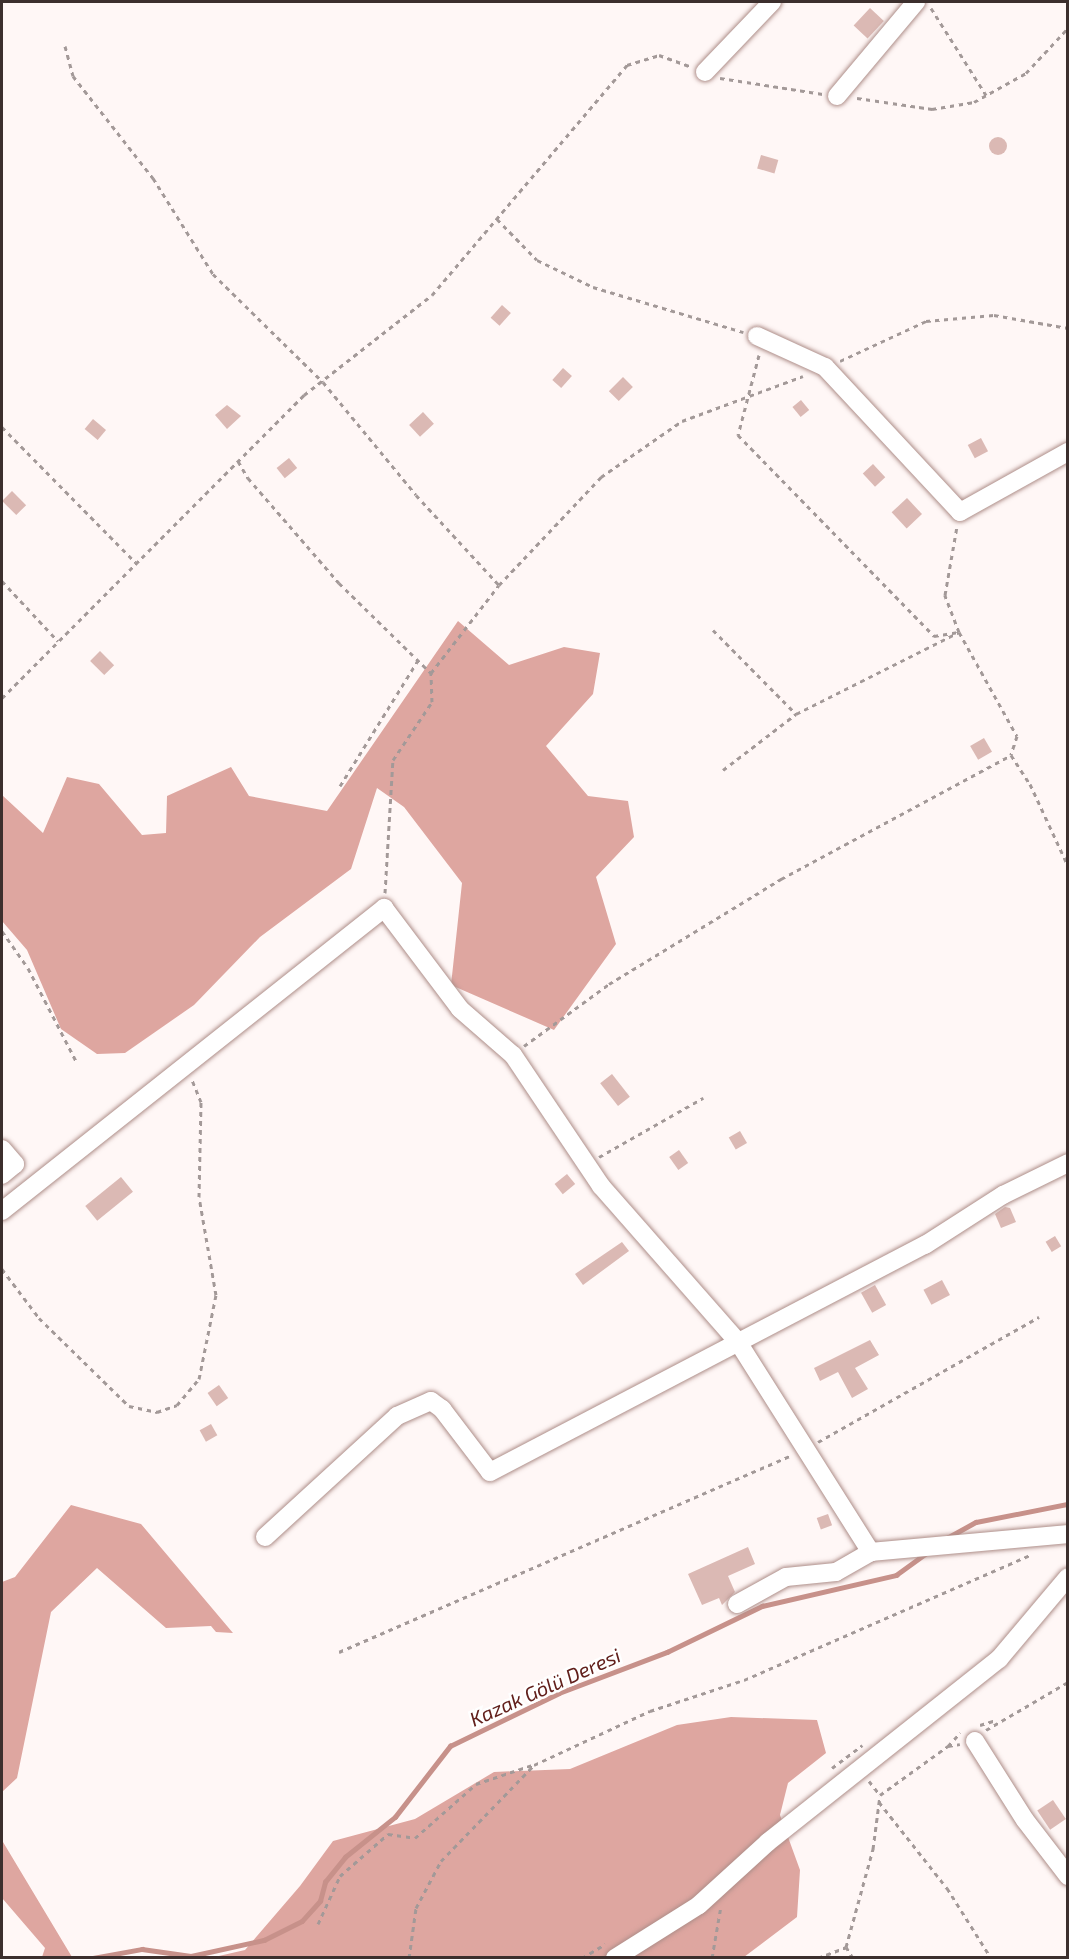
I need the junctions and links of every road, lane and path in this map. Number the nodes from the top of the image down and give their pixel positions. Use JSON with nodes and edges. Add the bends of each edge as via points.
{"nodes":[{"id":1,"x":772,"y":2,"type":"edge"},
{"id":2,"x":916,"y":2,"type":"edge"},
{"id":3,"x":926,"y":2,"type":"edge"},
{"id":4,"x":1068,"y":28,"type":"edge"},
{"id":5,"x":65,"y":46,"type":"dead end"},
{"id":6,"x":705,"y":72,"type":"junction"},
{"id":7,"x":986,"y":95,"type":"junction"},
{"id":8,"x":837,"y":96,"type":"junction"},
{"id":9,"x":497,"y":219,"type":"junction"},
{"id":10,"x":1068,"y":328,"type":"edge"},
{"id":11,"x":757,"y":336,"type":"junction"},
{"id":12,"x":825,"y":367,"type":"junction"},
{"id":13,"x":323,"y":382,"type":"junction"},
{"id":14,"x":746,"y":399,"type":"junction"},
{"id":15,"x":2,"y":427,"type":"edge"},
{"id":16,"x":1068,"y":452,"type":"edge"},
{"id":17,"x":238,"y":460,"type":"junction"},
{"id":18,"x":960,"y":512,"type":"junction"},
{"id":19,"x":135,"y":562,"type":"junction"},
{"id":20,"x":2,"y":581,"type":"edge"},
{"id":21,"x":499,"y":585,"type":"junction"},
{"id":22,"x":713,"y":630,"type":"dead end"},
{"id":23,"x":959,"y":633,"type":"junction"},
{"id":24,"x":58,"y":640,"type":"junction"},
{"id":25,"x":418,"y":660,"type":"junction"},
{"id":26,"x":431,"y":673,"type":"junction"},
{"id":27,"x":2,"y":698,"type":"edge"},
{"id":28,"x":796,"y":714,"type":"junction"},
{"id":29,"x":1011,"y":755,"type":"junction"},
{"id":30,"x":723,"y":770,"type":"dead end"},
{"id":31,"x":340,"y":786,"type":"dead end"},
{"id":32,"x":1068,"y":867,"type":"edge"},
{"id":33,"x":384,"y":908,"type":"junction"},
{"id":34,"x":2,"y":932,"type":"edge"},
{"id":35,"x":513,"y":1055,"type":"junction"},
{"id":36,"x":76,"y":1060,"type":"dead end"},
{"id":37,"x":186,"y":1064,"type":"junction"},
{"id":38,"x":703,"y":1098,"type":"dead end"},
{"id":39,"x":2,"y":1149,"type":"edge"},
{"id":40,"x":1068,"y":1163,"type":"edge"},
{"id":41,"x":585,"y":1167,"type":"junction"},
{"id":42,"x":2,"y":1175,"type":"edge"},
{"id":43,"x":2,"y":1211,"type":"edge"},
{"id":44,"x":2,"y":1269,"type":"edge"},
{"id":45,"x":1039,"y":1317,"type":"dead end"},
{"id":46,"x":738,"y":1342,"type":"junction"},
{"id":47,"x":806,"y":1449,"type":"junction"},
{"id":48,"x":1068,"y":1534,"type":"edge"},
{"id":49,"x":265,"y":1537,"type":"dead end"},
{"id":50,"x":871,"y":1552,"type":"junction"},
{"id":51,"x":1035,"y":1553,"type":"dead end"},
{"id":52,"x":1068,"y":1577,"type":"edge"},
{"id":53,"x":737,"y":1604,"type":"dead end"},
{"id":54,"x":339,"y":1652,"type":"dead end"},
{"id":55,"x":975,"y":1740,"type":"dead end"},
{"id":56,"x":534,"y":1765,"type":"junction"},
{"id":57,"x":880,"y":1795,"type":"dead end"},
{"id":58,"x":879,"y":1802,"type":"junction"},
{"id":59,"x":1068,"y":1876,"type":"edge"},
{"id":60,"x":726,"y":1880,"type":"junction"},
{"id":61,"x":318,"y":1924,"type":"dead end"},
{"id":62,"x":846,"y":1947,"type":"junction"},
{"id":63,"x":409,"y":1958,"type":"edge"},
{"id":64,"x":615,"y":1958,"type":"edge"},
{"id":65,"x":712,"y":1958,"type":"edge"},
{"id":66,"x":818,"y":1958,"type":"edge"},
{"id":67,"x":853,"y":1958,"type":"edge"},
{"id":68,"x":991,"y":1958,"type":"edge"}],
"edges":[{"from":1,"to":6,"type":"street"},
{"from":2,"to":8,"type":"street"},
{"from":3,"to":7,"type":"path"},
{"from":4,"to":7,"type":"path","via":[[1026,73]]},
{"from":5,"to":13,"type":"path","via":[[74,76],[153,177],[213,274]]},
{"from":6,"to":8,"type":"path","via":[[724,80]]},
{"from":6,"to":9,"type":"path","via":[[659,55],[627,65]]},
{"from":7,"to":8,"type":"path","via":[[974,102],[932,109]]},
{"from":9,"to":11,"type":"path","via":[[537,260],[593,287]]},
{"from":9,"to":13,"type":"path","via":[[432,296]]},
{"from":10,"to":12,"type":"path","via":[[994,315],[926,321]]},
{"from":11,"to":12,"type":"street"},
{"from":11,"to":14,"type":"path","via":[[760,353]]},
{"from":12,"to":14,"type":"path"},
{"from":12,"to":18,"type":"street"},
{"from":13,"to":17,"type":"path"},
{"from":13,"to":21,"type":"path","via":[[416,495]]},
{"from":14,"to":21,"type":"path","via":[[682,421],[601,477]]},
{"from":14,"to":23,"type":"path","via":[[738,435],[934,636]]},
{"from":15,"to":19,"type":"path"},
{"from":16,"to":18,"type":"street"},
{"from":17,"to":19,"type":"path"},
{"from":17,"to":25,"type":"path","via":[[248,478],[339,583]]},
{"from":18,"to":23,"type":"path","via":[[945,595]]},
{"from":19,"to":24,"type":"path"},
{"from":20,"to":24,"type":"path"},
{"from":21,"to":26,"type":"path"},
{"from":22,"to":28,"type":"path"},
{"from":23,"to":28,"type":"path"},
{"from":23,"to":29,"type":"path","via":[[1017,736]]},
{"from":24,"to":27,"type":"path"},
{"from":25,"to":26,"type":"path"},
{"from":25,"to":31,"type":"path"},
{"from":26,"to":33,"type":"path","via":[[432,702],[393,760]]},
{"from":28,"to":30,"type":"path"},
{"from":29,"to":32,"type":"path","via":[[1030,784]]},
{"from":29,"to":35,"type":"path","via":[[781,879],[609,984]]},
{"from":33,"to":35,"type":"street","via":[[460,1009]]},
{"from":33,"to":37,"type":"street"},
{"from":34,"to":36,"type":"path","via":[[28,968]]},
{"from":35,"to":41,"type":"street"},
{"from":37,"to":43,"type":"street"},
{"from":37,"to":44,"type":"path","via":[[201,1102],[199,1197],[216,1295],[199,1379],[177,1405],[157,1412],[129,1406],[39,1318]]},
{"from":38,"to":41,"type":"path","via":[[624,1140]]},
{"from":39,"to":42,"type":"street","via":[[15,1164]]},
{"from":40,"to":46,"type":"street","via":[[1003,1195],[925,1245]]},
{"from":41,"to":46,"type":"street"},
{"from":45,"to":47,"type":"path"},
{"from":46,"to":47,"type":"street"},
{"from":46,"to":49,"type":"street","via":[[490,1472],[442,1409],[430,1401],[397,1416]]},
{"from":47,"to":50,"type":"street"},
{"from":47,"to":54,"type":"path"},
{"from":48,"to":50,"type":"street"},
{"from":50,"to":53,"type":"street","via":[[836,1572],[786,1577]]},
{"from":51,"to":56,"type":"path","via":[[744,1680],[650,1711]]},
{"from":52,"to":60,"type":"street","via":[[999,1659],[768,1842]]},
{"from":55,"to":59,"type":"street","via":[[1025,1820]]},
{"from":56,"to":61,"type":"path","via":[[476,1784],[415,1839],[388,1834],[340,1876]]},
{"from":56,"to":63,"type":"path","via":[[441,1861],[416,1908]]},
{"from":57,"to":58,"type":"path"},
{"from":58,"to":62,"type":"path","via":[[873,1849]]},
{"from":58,"to":68,"type":"path","via":[[947,1888]]},
{"from":60,"to":64,"type":"street","via":[[699,1905]]},
{"from":60,"to":65,"type":"path"},
{"from":62,"to":66,"type":"path"},
{"from":62,"to":67,"type":"path"}]}
